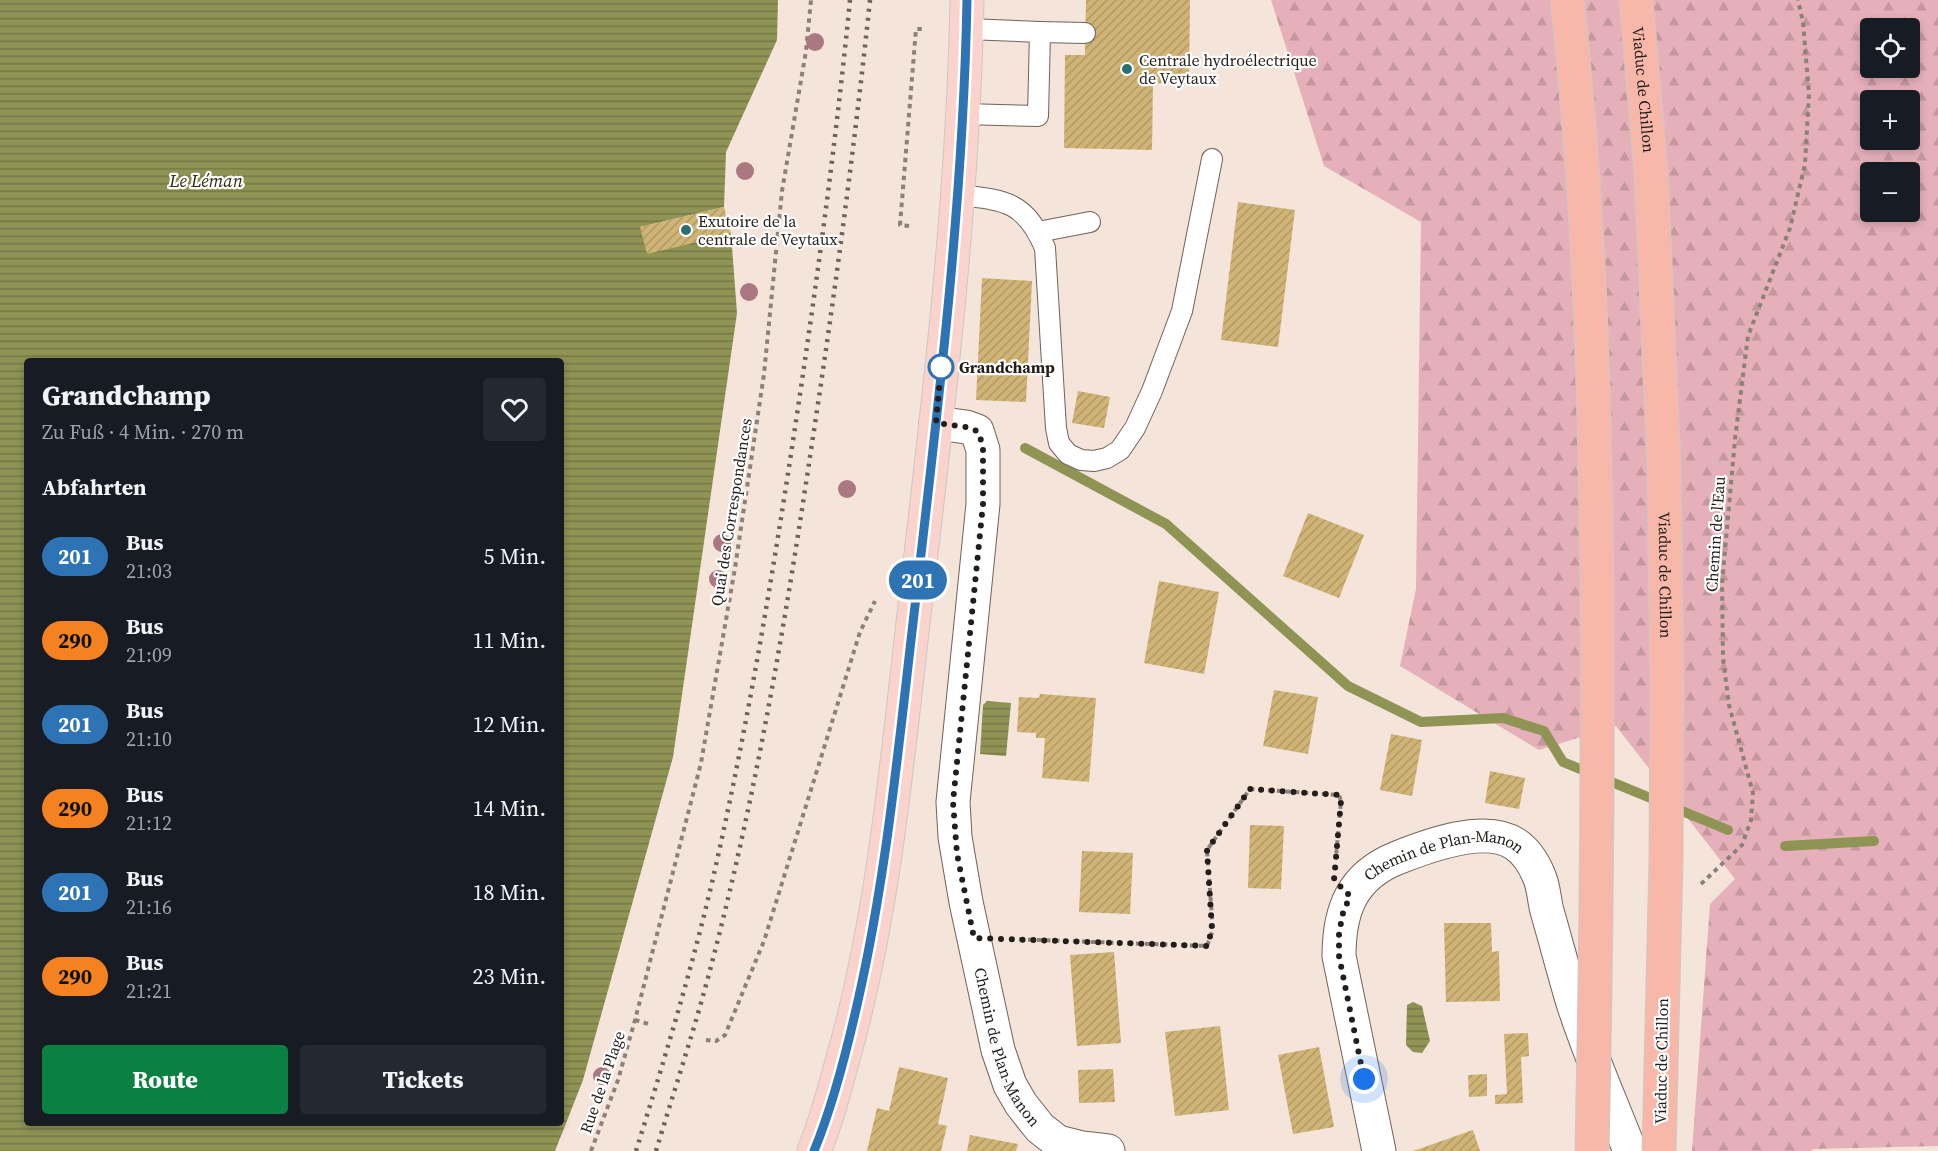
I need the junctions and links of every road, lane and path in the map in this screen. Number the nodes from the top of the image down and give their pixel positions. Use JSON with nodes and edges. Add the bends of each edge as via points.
{"nodes":[{"id":1,"x":811,"y":0,"type":"edge"},
{"id":2,"x":1568,"y":0,"type":"edge"},
{"id":3,"x":1636,"y":0,"type":"edge"},
{"id":4,"x":1798,"y":0,"type":"edge"},
{"id":5,"x":967,"y":15,"type":"edge"},
{"id":6,"x":925,"y":29,"type":"dead end"},
{"id":7,"x":1040,"y":32,"type":"junction"},
{"id":8,"x":1085,"y":33,"type":"dead end"},
{"id":9,"x":914,"y":112,"type":"dead end"},
{"id":10,"x":963,"y":114,"type":"junction"},
{"id":11,"x":909,"y":115,"type":"junction"},
{"id":12,"x":1212,"y":159,"type":"dead end"},
{"id":13,"x":958,"y":195,"type":"junction"},
{"id":14,"x":1090,"y":222,"type":"dead end"},
{"id":15,"x":909,"y":226,"type":"dead end"},
{"id":16,"x":1038,"y":232,"type":"junction"},
{"id":17,"x":936,"y":423,"type":"junction"},
{"id":18,"x":875,"y":601,"type":"dead end"},
{"id":19,"x":1700,"y":885,"type":"dead end"},
{"id":20,"x":1350,"y":896,"type":"junction"},
{"id":21,"x":974,"y":938,"type":"junction"},
{"id":22,"x":635,"y":1020,"type":"junction"},
{"id":23,"x":652,"y":1025,"type":"dead end"},
{"id":24,"x":706,"y":1040,"type":"dead end"},
{"id":25,"x":1041,"y":1142,"type":"edge"},
{"id":26,"x":815,"y":1148,"type":"edge"},
{"id":27,"x":591,"y":1151,"type":"edge"},
{"id":28,"x":1108,"y":1151,"type":"edge"},
{"id":29,"x":1379,"y":1151,"type":"edge"},
{"id":30,"x":1592,"y":1151,"type":"edge"},
{"id":31,"x":1630,"y":1151,"type":"edge"},
{"id":32,"x":1659,"y":1151,"type":"edge"}],
"edges":[{"from":1,"to":22,"type":"path","name":"Quai des Correspondances","via":[[782,190],[764,374],[735,568],[701,762]]},
{"from":2,"to":30,"type":"highway","bridge":true,"via":[[1590,303],[1596,490],[1598,864]]},
{"from":3,"to":32,"type":"highway","name":"Viaduc de Chillon","bridge":true,"via":[[1651,172],[1664,466],[1666,860]]},
{"from":4,"to":19,"type":"path","name":"Chemin de l'Eau","via":[[1809,94],[1804,164],[1790,228],[1748,336],[1722,584],[1723,658],[1729,705],[1753,793],[1751,820],[1742,845]]},
{"from":5,"to":7,"type":"lane"},
{"from":5,"to":10,"type":"main road"},
{"from":6,"to":11,"type":"path","via":[[916,29]]},
{"from":7,"to":8,"type":"lane"},
{"from":7,"to":10,"type":"lane","via":[[1038,116]]},
{"from":9,"to":11,"type":"path"},
{"from":10,"to":13,"type":"main road"},
{"from":11,"to":15,"type":"path","via":[[900,225]]},
{"from":12,"to":16,"type":"lane","via":[[1182,311],[1135,428],[1120,450],[1107,458],[1081,460],[1068,454],[1059,443],[1045,248]]},
{"from":13,"to":16,"type":"lane","via":[[1011,205],[1023,212]]},
{"from":13,"to":17,"type":"main road"},
{"from":14,"to":16,"type":"lane"},
{"from":17,"to":21,"type":"street","name":"Chemin de Plan-Manon","via":[[977,431],[983,450],[983,504],[953,802],[957,854]]},
{"from":17,"to":26,"type":"main road","via":[[890,823],[872,941],[850,1035]]},
{"from":18,"to":24,"type":"path","via":[[860,632],[764,941],[725,1035],[716,1041]]},
{"from":20,"to":21,"type":"path","via":[[1334,880],[1339,795],[1250,789],[1207,850],[1212,930],[1207,946]]},
{"from":20,"to":29,"type":"street","name":"Chemin de Plan-Manon","via":[[1339,933],[1339,956]]},
{"from":20,"to":31,"type":"street","name":"Chemin de Plan-Manon","via":[[1376,869],[1451,840],[1475,836],[1501,838],[1515,844],[1540,877],[1574,1004]]},
{"from":21,"to":25,"type":"street","name":"Chemin de Plan-Manon","via":[[1003,1066]]},
{"from":22,"to":23,"type":"path"},
{"from":22,"to":27,"type":"path","name":"Rue de la Plage"},
{"from":25,"to":28,"type":"street","name":"Chemin de Plan-Manon"}]}
